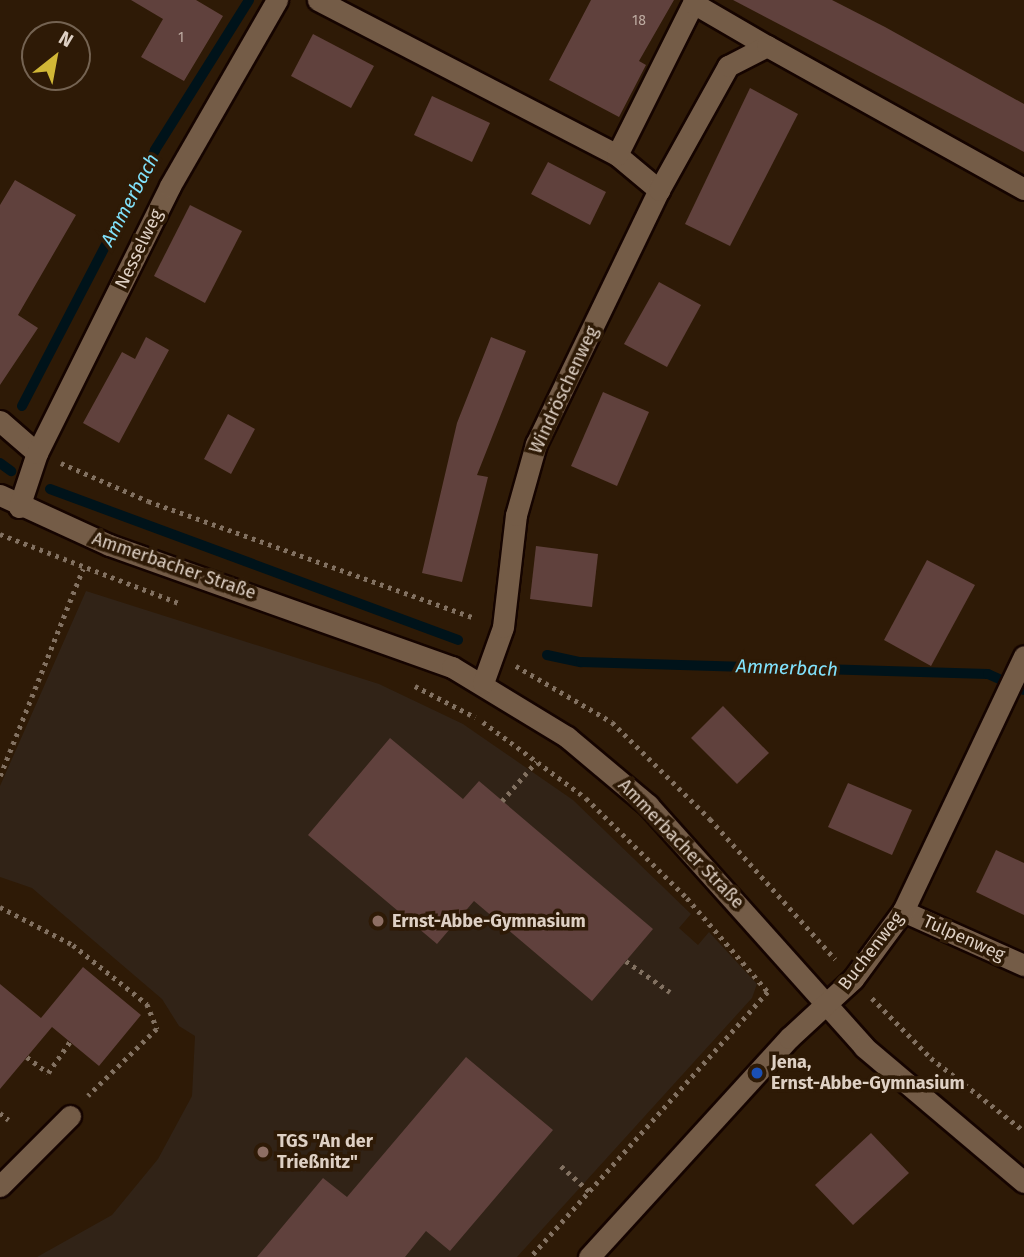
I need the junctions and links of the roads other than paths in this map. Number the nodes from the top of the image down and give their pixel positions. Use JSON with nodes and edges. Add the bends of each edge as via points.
{"nodes":[{"id":1,"x":277,"y":0,"type":"edge"},
{"id":2,"x":318,"y":0,"type":"edge"},
{"id":3,"x":767,"y":46,"type":"junction"},
{"id":4,"x":617,"y":155,"type":"junction"},
{"id":5,"x":659,"y":190,"type":"junction"},
{"id":6,"x":1024,"y":190,"type":"edge"},
{"id":7,"x":0,"y":421,"type":"edge"},
{"id":8,"x":37,"y":453,"type":"junction"},
{"id":9,"x":0,"y":495,"type":"edge"},
{"id":10,"x":19,"y":507,"type":"junction"},
{"id":11,"x":1023,"y":658,"type":"edge"},
{"id":12,"x":483,"y":683,"type":"junction"},
{"id":13,"x":904,"y":911,"type":"junction"},
{"id":14,"x":1024,"y":965,"type":"edge"},
{"id":15,"x":827,"y":1004,"type":"junction"},
{"id":16,"x":76,"y":1109,"type":"road end"},
{"id":17,"x":1024,"y":1182,"type":"edge"},
{"id":18,"x":0,"y":1186,"type":"edge"},
{"id":19,"x":589,"y":1257,"type":"edge"}],
"edges":[{"from":1,"to":8,"type":"street","name":"Nesselweg","via":[[170,186]]},
{"from":2,"to":4,"type":"street"},
{"from":3,"to":4,"type":"street","via":[[693,3]]},
{"from":3,"to":5,"type":"street","name":"Windröschenweg","via":[[728,66]]},
{"from":3,"to":6,"type":"street"},
{"from":4,"to":5,"type":"street"},
{"from":5,"to":12,"type":"street","name":"Windröschenweg","via":[[536,444],[516,514],[503,627]]},
{"from":7,"to":8,"type":"street"},
{"from":8,"to":10,"type":"street","name":"Nesselweg"},
{"from":9,"to":10,"type":"street","name":"Ammerbacher Straße"},
{"from":10,"to":12,"type":"street","name":"Ammerbacher Straße","via":[[97,540],[408,649]]},
{"from":11,"to":13,"type":"street","name":"Buchenweg"},
{"from":12,"to":15,"type":"street","name":"Ammerbacher Straße","via":[[568,737],[648,805]]},
{"from":13,"to":14,"type":"street","name":"Tulpenweg"},
{"from":13,"to":15,"type":"street","name":"Buchenweg","via":[[853,979]]},
{"from":15,"to":17,"type":"street","name":"Ammerbacher Straße","via":[[923,1101]]},
{"from":15,"to":19,"type":"street","name":"Buchenweg"},
{"from":16,"to":18,"type":"street"}]}
